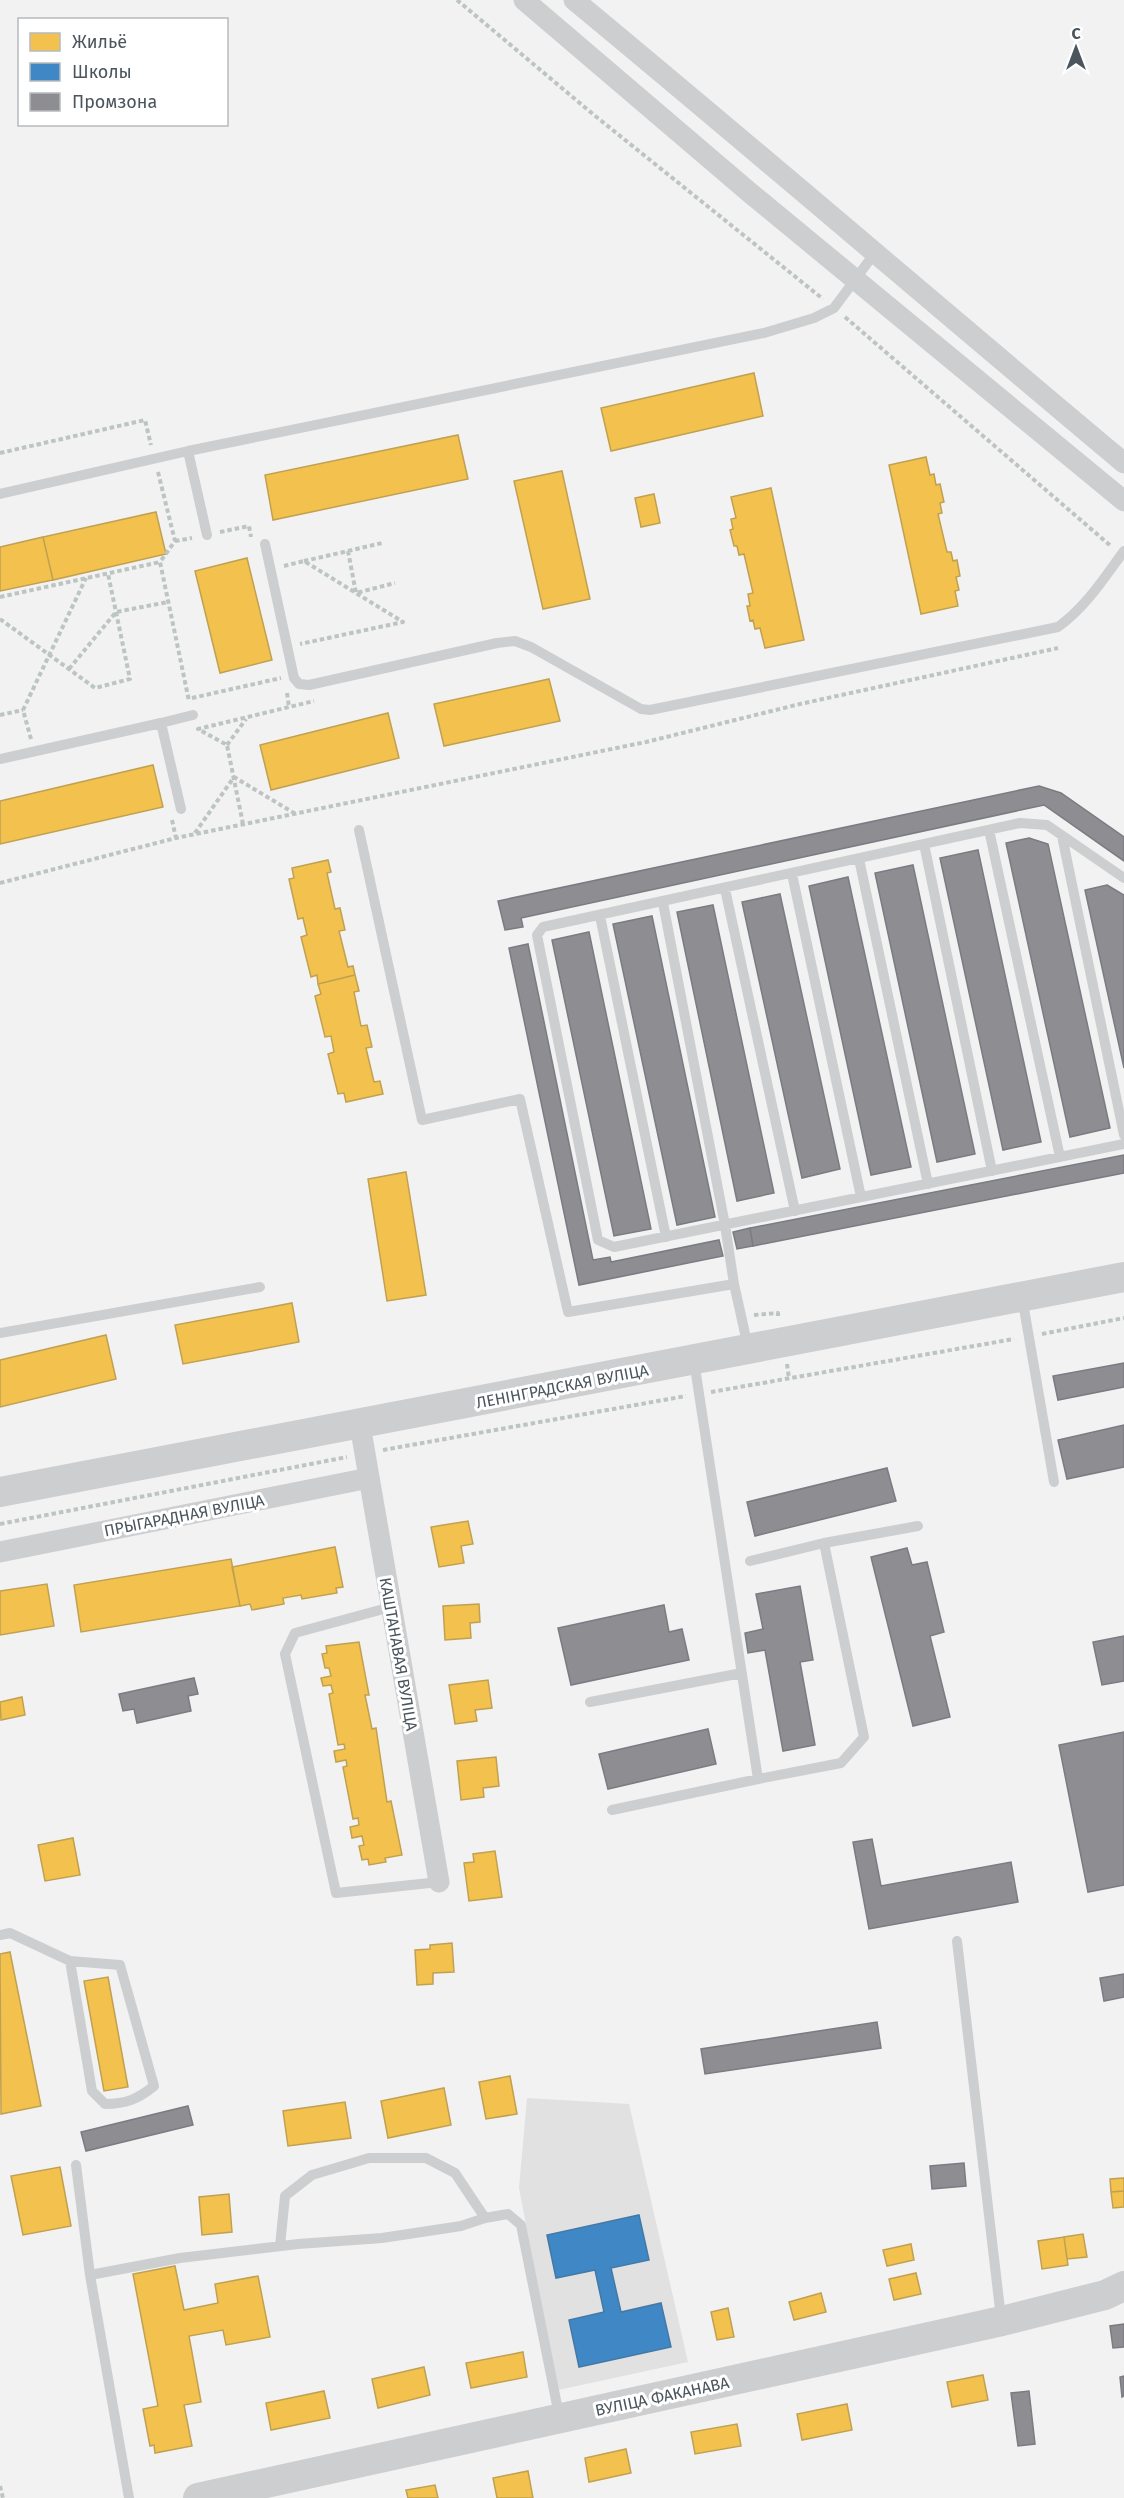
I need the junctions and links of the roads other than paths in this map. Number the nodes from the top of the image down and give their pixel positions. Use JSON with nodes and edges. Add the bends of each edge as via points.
{"nodes":[{"id":1,"x":524,"y":0,"type":"edge"},
{"id":2,"x":574,"y":0,"type":"edge"},
{"id":3,"x":874,"y":254,"type":"junction"},
{"id":4,"x":856,"y":281,"type":"junction"},
{"id":5,"x":189,"y":451,"type":"junction"},
{"id":6,"x":1124,"y":463,"type":"edge"},
{"id":7,"x":0,"y":494,"type":"edge"},
{"id":8,"x":1124,"y":501,"type":"edge"},
{"id":9,"x":207,"y":535,"type":"road end"},
{"id":10,"x":265,"y":544,"type":"dead end"},
{"id":11,"x":1123,"y":553,"type":"edge"},
{"id":12,"x":193,"y":715,"type":"dead end"},
{"id":13,"x":161,"y":723,"type":"junction"},
{"id":14,"x":0,"y":759,"type":"edge"},
{"id":15,"x":181,"y":809,"type":"dead end"},
{"id":16,"x":359,"y":830,"type":"dead end"},
{"id":17,"x":989,"y":830,"type":"junction"},
{"id":18,"x":1062,"y":836,"type":"junction"},
{"id":19,"x":924,"y":844,"type":"junction"},
{"id":20,"x":859,"y":859,"type":"junction"},
{"id":21,"x":792,"y":874,"type":"junction"},
{"id":22,"x":1124,"y":878,"type":"edge"},
{"id":23,"x":725,"y":889,"type":"junction"},
{"id":24,"x":663,"y":903,"type":"junction"},
{"id":25,"x":600,"y":916,"type":"junction"},
{"id":26,"x":1124,"y":1135,"type":"edge"},
{"id":27,"x":1124,"y":1144,"type":"edge"},
{"id":28,"x":1060,"y":1157,"type":"junction"},
{"id":29,"x":992,"y":1171,"type":"junction"},
{"id":30,"x":928,"y":1184,"type":"junction"},
{"id":31,"x":861,"y":1197,"type":"junction"},
{"id":32,"x":795,"y":1211,"type":"junction"},
{"id":33,"x":725,"y":1225,"type":"junction"},
{"id":34,"x":666,"y":1237,"type":"junction"},
{"id":35,"x":1124,"y":1277,"type":"edge"},
{"id":36,"x":734,"y":1284,"type":"junction"},
{"id":37,"x":260,"y":1287,"type":"dead end"},
{"id":38,"x":1022,"y":1297,"type":"junction"},
{"id":39,"x":0,"y":1333,"type":"edge"},
{"id":40,"x":748,"y":1350,"type":"junction"},
{"id":41,"x":694,"y":1361,"type":"junction"},
{"id":42,"x":362,"y":1439,"type":"junction"},
{"id":43,"x":369,"y":1478,"type":"junction"},
{"id":44,"x":1054,"y":1482,"type":"dead end"},
{"id":45,"x":0,"y":1492,"type":"edge"},
{"id":46,"x":918,"y":1526,"type":"dead end"},
{"id":47,"x":824,"y":1544,"type":"junction"},
{"id":48,"x":0,"y":1552,"type":"edge"},
{"id":49,"x":750,"y":1561,"type":"dead end"},
{"id":50,"x":391,"y":1607,"type":"junction"},
{"id":51,"x":742,"y":1673,"type":"junction"},
{"id":52,"x":590,"y":1702,"type":"dead end"},
{"id":53,"x":759,"y":1779,"type":"junction"},
{"id":54,"x":612,"y":1810,"type":"dead end"},
{"id":55,"x":439,"y":1882,"type":"joint"},
{"id":56,"x":0,"y":1935,"type":"edge"},
{"id":57,"x":957,"y":1941,"type":"dead end"},
{"id":58,"x":70,"y":1961,"type":"junction"},
{"id":59,"x":76,"y":2165,"type":"dead end"},
{"id":60,"x":485,"y":2218,"type":"junction"},
{"id":61,"x":280,"y":2246,"type":"junction"},
{"id":62,"x":90,"y":2275,"type":"junction"},
{"id":63,"x":1124,"y":2286,"type":"edge"},
{"id":64,"x":1002,"y":2321,"type":"junction"},
{"id":65,"x":560,"y":2418,"type":"junction"},
{"id":66,"x":129,"y":2498,"type":"edge"},
{"id":67,"x":198,"y":2498,"type":"edge"}],
"edges":[{"from":1,"to":4,"type":"street"},
{"from":2,"to":3,"type":"street"},
{"from":3,"to":4,"type":"lane"},
{"from":3,"to":6,"type":"street"},
{"from":4,"to":5,"type":"lane","via":[[834,308],[764,333]]},
{"from":4,"to":8,"type":"street"},
{"from":5,"to":7,"type":"lane"},
{"from":5,"to":9,"type":"lane"},
{"from":10,"to":11,"type":"lane","via":[[294,678],[299,684],[515,641],[641,709],[660,709],[1058,627],[1086,602]]},
{"from":12,"to":13,"type":"lane"},
{"from":13,"to":14,"type":"lane"},
{"from":13,"to":15,"type":"lane"},
{"from":16,"to":36,"type":"lane","via":[[422,1120],[520,1099],[568,1312]]},
{"from":17,"to":18,"type":"lane","via":[[1020,823],[1047,825]]},
{"from":17,"to":19,"type":"lane"},
{"from":17,"to":28,"type":"lane"},
{"from":18,"to":22,"type":"lane"},
{"from":18,"to":26,"type":"lane"},
{"from":19,"to":20,"type":"lane"},
{"from":19,"to":29,"type":"lane"},
{"from":20,"to":21,"type":"lane"},
{"from":20,"to":30,"type":"lane"},
{"from":21,"to":23,"type":"lane"},
{"from":21,"to":31,"type":"lane"},
{"from":23,"to":24,"type":"lane"},
{"from":23,"to":32,"type":"lane"},
{"from":24,"to":25,"type":"lane"},
{"from":24,"to":33,"type":"lane"},
{"from":25,"to":34,"type":"lane"},
{"from":25,"to":34,"type":"lane","via":[[543,927],[537,935],[598,1240],[614,1247]]},
{"from":27,"to":28,"type":"lane"},
{"from":28,"to":29,"type":"lane"},
{"from":29,"to":30,"type":"lane"},
{"from":30,"to":31,"type":"lane"},
{"from":31,"to":32,"type":"lane"},
{"from":32,"to":33,"type":"lane"},
{"from":33,"to":34,"type":"lane"},
{"from":33,"to":36,"type":"lane"},
{"from":35,"to":38,"type":"main road","name":"ЛЕНІНГРАДСКАЯ ВУЛІЦА"},
{"from":36,"to":40,"type":"lane"},
{"from":37,"to":39,"type":"lane"},
{"from":38,"to":40,"type":"main road","name":"ЛЕНІНГРАДСКАЯ ВУЛІЦА"},
{"from":38,"to":44,"type":"lane"},
{"from":40,"to":41,"type":"main road","name":"ЛЕНІНГРАДСКАЯ ВУЛІЦА"},
{"from":41,"to":42,"type":"main road","name":"ЛЕНІНГРАДСКАЯ ВУЛІЦА"},
{"from":41,"to":51,"type":"lane"},
{"from":42,"to":43,"type":"street","name":"КАШТАНАВАЯ ВУЛІЦА"},
{"from":42,"to":45,"type":"main road","name":"ЛЕНІНГРАДСКАЯ ВУЛІЦА"},
{"from":43,"to":48,"type":"street","name":"ПРЫГАРАДНАЯ ВУЛІЦА"},
{"from":43,"to":50,"type":"street","name":"КАШТАНАВАЯ ВУЛІЦА"},
{"from":46,"to":47,"type":"lane"},
{"from":47,"to":49,"type":"lane"},
{"from":47,"to":53,"type":"lane","via":[[864,1737],[841,1764]]},
{"from":50,"to":55,"type":"street","name":"КАШТАНАВАЯ ВУЛІЦА"},
{"from":50,"to":55,"type":"lane","via":[[295,1634],[285,1654],[336,1893]]},
{"from":51,"to":52,"type":"lane"},
{"from":51,"to":53,"type":"lane"},
{"from":53,"to":54,"type":"lane"},
{"from":56,"to":58,"type":"lane","via":[[10,1933]]},
{"from":57,"to":64,"type":"lane"},
{"from":58,"to":58,"type":"lane","via":[[92,2091],[105,2104],[124,2104],[140,2098],[154,2086],[120,1965]]},
{"from":59,"to":62,"type":"lane"},
{"from":60,"to":61,"type":"lane","via":[[460,2226],[382,2238]]},
{"from":60,"to":61,"type":"lane","via":[[454,2173],[426,2157],[369,2157],[312,2175],[285,2196]]},
{"from":60,"to":65,"type":"lane","via":[[508,2214],[521,2225]]},
{"from":61,"to":62,"type":"lane","via":[[180,2258]]},
{"from":62,"to":66,"type":"lane"},
{"from":63,"to":64,"type":"main road","name":"ВУЛІЦА ФАКАНАВА","via":[[1105,2295]]},
{"from":64,"to":65,"type":"main road","name":"ВУЛІЦА ФАКАНАВА"},
{"from":65,"to":67,"type":"main road","name":"ВУЛІЦА ФАКАНАВА"}]}
